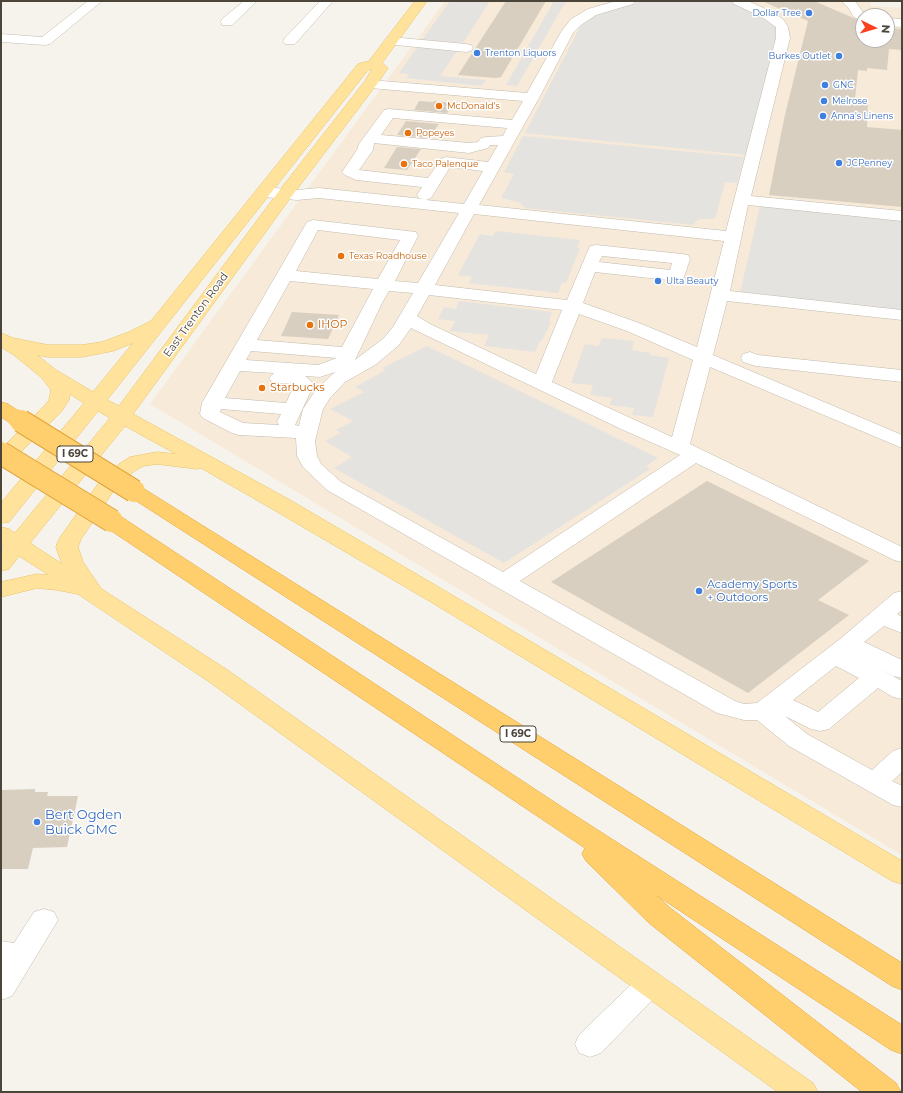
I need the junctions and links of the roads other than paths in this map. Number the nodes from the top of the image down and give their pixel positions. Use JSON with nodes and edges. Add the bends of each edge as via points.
{"nodes":[{"id":1,"x":96,"y":1,"type":"edge"},
{"id":2,"x":250,"y":1,"type":"edge"},
{"id":3,"x":327,"y":1,"type":"edge"},
{"id":4,"x":421,"y":1,"type":"edge"},
{"id":5,"x":629,"y":1,"type":"edge"},
{"id":6,"x":738,"y":1,"type":"edge"},
{"id":7,"x":847,"y":1,"type":"edge"},
{"id":8,"x":855,"y":10,"type":"edge"},
{"id":9,"x":227,"y":22,"type":"dead end"},
{"id":10,"x":1,"y":38,"type":"edge"},
{"id":11,"x":290,"y":41,"type":"dead end"},
{"id":12,"x":391,"y":41,"type":"junction"},
{"id":13,"x":466,"y":48,"type":"dead end"},
{"id":14,"x":374,"y":64,"type":"junction"},
{"id":15,"x":370,"y":84,"type":"junction"},
{"id":16,"x":406,"y":91,"type":"junction"},
{"id":17,"x":532,"y":98,"type":"junction"},
{"id":18,"x":484,"y":104,"type":"junction"},
{"id":19,"x":386,"y":118,"type":"junction"},
{"id":20,"x":491,"y":123,"type":"junction"},
{"id":21,"x":477,"y":128,"type":"junction"},
{"id":22,"x":512,"y":134,"type":"junction"},
{"id":23,"x":368,"y":144,"type":"junction"},
{"id":24,"x":446,"y":162,"type":"junction"},
{"id":25,"x":493,"y":167,"type":"junction"},
{"id":26,"x":432,"y":183,"type":"junction"},
{"id":27,"x":264,"y":192,"type":"junction"},
{"id":28,"x":291,"y":195,"type":"junction"},
{"id":29,"x":742,"y":200,"type":"junction"},
{"id":30,"x":420,"y":204,"type":"junction"},
{"id":31,"x":466,"y":214,"type":"junction"},
{"id":32,"x":902,"y":216,"type":"edge"},
{"id":33,"x":732,"y":241,"type":"junction"},
{"id":34,"x":589,"y":266,"type":"dead end"},
{"id":35,"x":285,"y":275,"type":"junction"},
{"id":36,"x":384,"y":285,"type":"junction"},
{"id":37,"x":424,"y":289,"type":"junction"},
{"id":38,"x":720,"y":295,"type":"junction"},
{"id":39,"x":573,"y":306,"type":"junction"},
{"id":40,"x":902,"y":315,"type":"edge"},
{"id":41,"x":408,"y":318,"type":"junction"},
{"id":42,"x":613,"y":320,"type":"junction"},
{"id":43,"x":159,"y":323,"type":"junction"},
{"id":44,"x":564,"y":329,"type":"junction"},
{"id":45,"x":1,"y":338,"type":"edge"},
{"id":46,"x":245,"y":345,"type":"junction"},
{"id":47,"x":704,"y":358,"type":"junction"},
{"id":48,"x":349,"y":361,"type":"junction"},
{"id":49,"x":747,"y":367,"type":"junction"},
{"id":50,"x":231,"y":369,"type":"junction"},
{"id":51,"x":49,"y":374,"type":"junction"},
{"id":52,"x":902,"y":376,"type":"edge"},
{"id":53,"x":697,"y":382,"type":"junction"},
{"id":54,"x":542,"y":383,"type":"junction"},
{"id":55,"x":95,"y":401,"type":"junction"},
{"id":56,"x":212,"y":403,"type":"junction"},
{"id":57,"x":293,"y":409,"type":"junction"},
{"id":58,"x":9,"y":413,"type":"edge"},
{"id":59,"x":122,"y":416,"type":"junction"},
{"id":60,"x":284,"y":431,"type":"junction"},
{"id":61,"x":307,"y":432,"type":"junction"},
{"id":62,"x":902,"y":442,"type":"edge"},
{"id":63,"x":687,"y":451,"type":"junction"},
{"id":64,"x":1,"y":453,"type":"edge"},
{"id":65,"x":1,"y":461,"type":"edge"},
{"id":66,"x":211,"y":465,"type":"junction"},
{"id":67,"x":1,"y":517,"type":"edge"},
{"id":68,"x":6,"y":547,"type":"edge"},
{"id":69,"x":902,"y":555,"type":"edge"},
{"id":70,"x":505,"y":581,"type":"junction"},
{"id":71,"x":1,"y":590,"type":"edge"},
{"id":72,"x":94,"y":594,"type":"junction"},
{"id":73,"x":902,"y":598,"type":"edge"},
{"id":74,"x":881,"y":616,"type":"junction"},
{"id":75,"x":902,"y":626,"type":"edge"},
{"id":76,"x":841,"y":649,"type":"junction"},
{"id":77,"x":902,"y":670,"type":"edge"},
{"id":78,"x":876,"y":677,"type":"junction"},
{"id":79,"x":902,"y":691,"type":"edge"},
{"id":80,"x":769,"y":706,"type":"junction"},
{"id":81,"x":902,"y":757,"type":"edge"},
{"id":82,"x":874,"y":783,"type":"junction"},
{"id":83,"x":902,"y":798,"type":"edge"},
{"id":84,"x":559,"y":818,"type":"junction"},
{"id":85,"x":902,"y":874,"type":"edge"},
{"id":86,"x":44,"y":920,"type":"dead end"},
{"id":87,"x":11,"y":953,"type":"edge"},
{"id":88,"x":898,"y":974,"type":"edge"},
{"id":89,"x":650,"y":984,"type":"junction"},
{"id":90,"x":1,"y":988,"type":"edge"},
{"id":91,"x":902,"y":1041,"type":"edge"},
{"id":92,"x":590,"y":1044,"type":"dead end"},
{"id":93,"x":802,"y":1092,"type":"edge"},
{"id":94,"x":885,"y":1092,"type":"edge"}],
"edges":[{"from":1,"to":10,"type":"street","via":[[45,41]]},
{"from":2,"to":9,"type":"street"},
{"from":3,"to":11,"type":"street"},
{"from":4,"to":12,"type":"main road","name":"East Trenton Road"},
{"from":5,"to":17,"type":"street","via":[[601,8],[576,22],[567,32]]},
{"from":6,"to":29,"type":"street","via":[[773,18],[782,27],[783,34]]},
{"from":7,"to":8,"type":"street"},
{"from":12,"to":13,"type":"street"},
{"from":12,"to":14,"type":"main road","name":"East Trenton Road"},
{"from":14,"to":15,"type":"main road","name":"East Trenton Road","via":[[381,68]]},
{"from":14,"to":27,"type":"main road","name":"East Trenton Road","via":[[362,67]]},
{"from":15,"to":16,"type":"street"},
{"from":15,"to":28,"type":"main road","name":"East Trenton Road"},
{"from":16,"to":17,"type":"street"},
{"from":16,"to":18,"type":"street"},
{"from":16,"to":19,"type":"street"},
{"from":17,"to":22,"type":"street"},
{"from":18,"to":20,"type":"street","via":[[497,112]]},
{"from":18,"to":21,"type":"street","via":[[487,112],[481,117]]},
{"from":19,"to":21,"type":"street"},
{"from":19,"to":23,"type":"street"},
{"from":20,"to":21,"type":"street"},
{"from":20,"to":22,"type":"street"},
{"from":21,"to":22,"type":"street"},
{"from":21,"to":23,"type":"street","via":[[482,145],[470,148]]},
{"from":22,"to":25,"type":"street"},
{"from":23,"to":24,"type":"street","via":[[438,157]]},
{"from":23,"to":26,"type":"street","via":[[350,172],[352,174]]},
{"from":24,"to":25,"type":"street"},
{"from":24,"to":26,"type":"street"},
{"from":25,"to":31,"type":"street"},
{"from":26,"to":30,"type":"street"},
{"from":27,"to":28,"type":"street"},
{"from":27,"to":43,"type":"main road","name":"East Trenton Road"},
{"from":28,"to":30,"type":"street","via":[[319,193]]},
{"from":28,"to":31,"type":"street","via":[[313,202]]},
{"from":28,"to":59,"type":"main road","name":"East Trenton Road"},
{"from":29,"to":32,"type":"street"},
{"from":29,"to":33,"type":"street"},
{"from":30,"to":31,"type":"street"},
{"from":31,"to":33,"type":"street"},
{"from":31,"to":37,"type":"street"},
{"from":33,"to":38,"type":"street"},
{"from":34,"to":39,"type":"street"},
{"from":35,"to":36,"type":"street"},
{"from":35,"to":36,"type":"street","via":[[313,225],[410,236]]},
{"from":35,"to":46,"type":"street"},
{"from":36,"to":37,"type":"street"},
{"from":36,"to":48,"type":"street"},
{"from":37,"to":39,"type":"street"},
{"from":37,"to":41,"type":"street"},
{"from":38,"to":40,"type":"street"},
{"from":38,"to":47,"type":"street"},
{"from":39,"to":42,"type":"street"},
{"from":39,"to":44,"type":"street"},
{"from":41,"to":48,"type":"street","via":[[391,342],[368,361]]},
{"from":41,"to":54,"type":"street","via":[[424,328]]},
{"from":42,"to":44,"type":"street","via":[[590,322]]},
{"from":42,"to":47,"type":"street"},
{"from":43,"to":45,"type":"main road","via":[[106,347],[82,351],[59,352],[32,348]]},
{"from":43,"to":55,"type":"main road","name":"East Trenton Road"},
{"from":44,"to":54,"type":"street"},
{"from":45,"to":51,"type":"main road"},
{"from":46,"to":48,"type":"street"},
{"from":46,"to":50,"type":"street"},
{"from":47,"to":49,"type":"street"},
{"from":47,"to":53,"type":"street"},
{"from":48,"to":50,"type":"street","via":[[320,371]]},
{"from":48,"to":61,"type":"street","via":[[313,409]]},
{"from":49,"to":52,"type":"street","via":[[772,362]]},
{"from":49,"to":53,"type":"street"},
{"from":49,"to":62,"type":"street"},
{"from":50,"to":56,"type":"street"},
{"from":50,"to":57,"type":"street","via":[[297,379],[304,384]]},
{"from":51,"to":55,"type":"main road"},
{"from":51,"to":65,"type":"main road","via":[[61,390],[54,408]]},
{"from":53,"to":63,"type":"street"},
{"from":54,"to":63,"type":"street"},
{"from":55,"to":59,"type":"main road"},
{"from":55,"to":67,"type":"main road","name":"East Trenton Road"},
{"from":56,"to":57,"type":"street"},
{"from":56,"to":60,"type":"street","via":[[210,414],[239,429]]},
{"from":57,"to":60,"type":"street"},
{"from":58,"to":88,"type":"highway","number":"I 69C","bridge":true},
{"from":59,"to":66,"type":"main road"},
{"from":59,"to":68,"type":"main road","name":"East Trenton Road"},
{"from":60,"to":61,"type":"street"},
{"from":61,"to":70,"type":"street","via":[[307,456],[313,467],[334,486]]},
{"from":63,"to":69,"type":"street"},
{"from":63,"to":70,"type":"street"},
{"from":64,"to":84,"type":"highway","bridge":true,"via":[[112,521]]},
{"from":66,"to":72,"type":"main road","via":[[162,458],[137,461],[104,489],[67,547],[72,562]]},
{"from":66,"to":85,"type":"main road","via":[[439,597]]},
{"from":68,"to":72,"type":"main road"},
{"from":70,"to":80,"type":"street","via":[[726,707],[744,712]]},
{"from":71,"to":72,"type":"main road","via":[[42,581]]},
{"from":72,"to":89,"type":"main road","via":[[217,675]]},
{"from":73,"to":74,"type":"street"},
{"from":74,"to":75,"type":"street"},
{"from":74,"to":76,"type":"street"},
{"from":76,"to":77,"type":"street"},
{"from":76,"to":78,"type":"street"},
{"from":76,"to":80,"type":"street"},
{"from":78,"to":79,"type":"street"},
{"from":78,"to":80,"type":"street","via":[[820,723]]},
{"from":80,"to":82,"type":"street","via":[[798,740]]},
{"from":81,"to":82,"type":"street"},
{"from":82,"to":83,"type":"street"},
{"from":84,"to":91,"type":"highway"},
{"from":84,"to":94,"type":"highway","via":[[659,915]]},
{"from":86,"to":87,"type":"street"},
{"from":87,"to":90,"type":"street"},
{"from":89,"to":92,"type":"street"},
{"from":89,"to":93,"type":"main road"}]}
